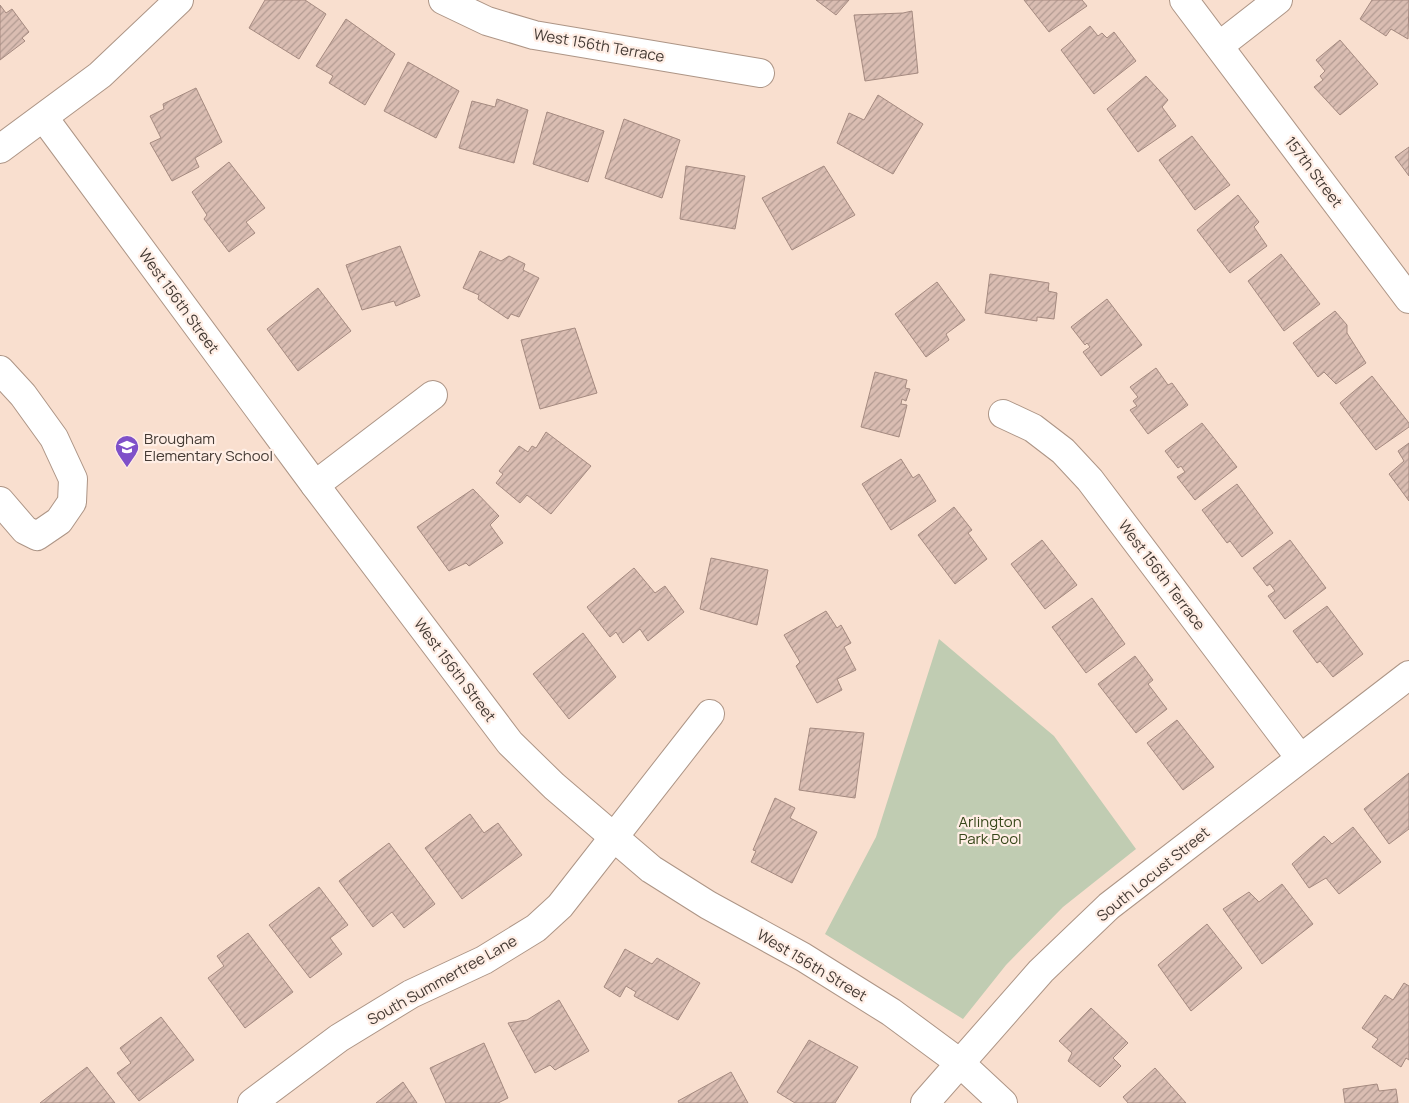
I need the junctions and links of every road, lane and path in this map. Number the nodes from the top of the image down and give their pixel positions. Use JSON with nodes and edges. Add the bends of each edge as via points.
{"nodes":[{"id":1,"x":180,"y":0,"type":"edge"},
{"id":2,"x":443,"y":0,"type":"edge"},
{"id":3,"x":1184,"y":0,"type":"edge"},
{"id":4,"x":1278,"y":0,"type":"edge"},
{"id":5,"x":1219,"y":46,"type":"junction"},
{"id":6,"x":760,"y":73,"type":"dead end"},
{"id":7,"x":44,"y":118,"type":"junction"},
{"id":8,"x":0,"y":149,"type":"edge"},
{"id":9,"x":1409,"y":299,"type":"edge"},
{"id":10,"x":0,"y":370,"type":"edge"},
{"id":11,"x":433,"y":395,"type":"dead end"},
{"id":12,"x":1003,"y":414,"type":"dead end"},
{"id":13,"x":315,"y":485,"type":"junction"},
{"id":14,"x":0,"y":501,"type":"edge"},
{"id":15,"x":1409,"y":675,"type":"edge"},
{"id":16,"x":710,"y":714,"type":"dead end"},
{"id":17,"x":1300,"y":758,"type":"junction"},
{"id":18,"x":614,"y":838,"type":"junction"},
{"id":19,"x":960,"y":1063,"type":"junction"},
{"id":20,"x":252,"y":1103,"type":"edge"},
{"id":21,"x":925,"y":1103,"type":"edge"},
{"id":22,"x":1003,"y":1103,"type":"edge"}],
"edges":[{"from":1,"to":7,"type":"street","via":[[100,75]]},
{"from":2,"to":6,"type":"street","name":"West 156th Terrace","via":[[487,21],[534,35]]},
{"from":3,"to":5,"type":"street","name":"157th Street"},
{"from":4,"to":5,"type":"street"},
{"from":5,"to":9,"type":"street","name":"157th Street"},
{"from":7,"to":8,"type":"street"},
{"from":7,"to":13,"type":"street","name":"West 156th Street"},
{"from":10,"to":14,"type":"street","via":[[54,438],[73,479],[72,502],[59,521],[38,536],[25,530]]},
{"from":11,"to":13,"type":"street"},
{"from":12,"to":17,"type":"street","name":"West 156th Terrace","via":[[1033,428],[1090,480]]},
{"from":13,"to":18,"type":"street","name":"West 156th Street","via":[[510,743]]},
{"from":15,"to":17,"type":"street","name":"South Locust Street"},
{"from":16,"to":18,"type":"street"},
{"from":17,"to":19,"type":"street","name":"South Locust Street","via":[[1109,906],[1041,971]]},
{"from":18,"to":19,"type":"street","name":"West 156th Street","via":[[651,869],[891,1012]]},
{"from":18,"to":20,"type":"street","name":"South Summertree Lane","via":[[560,906],[536,928],[484,960],[411,994],[340,1038]]},
{"from":19,"to":21,"type":"street","name":"South Locust Street"},
{"from":19,"to":22,"type":"street","name":"West 156th Street"}]}
